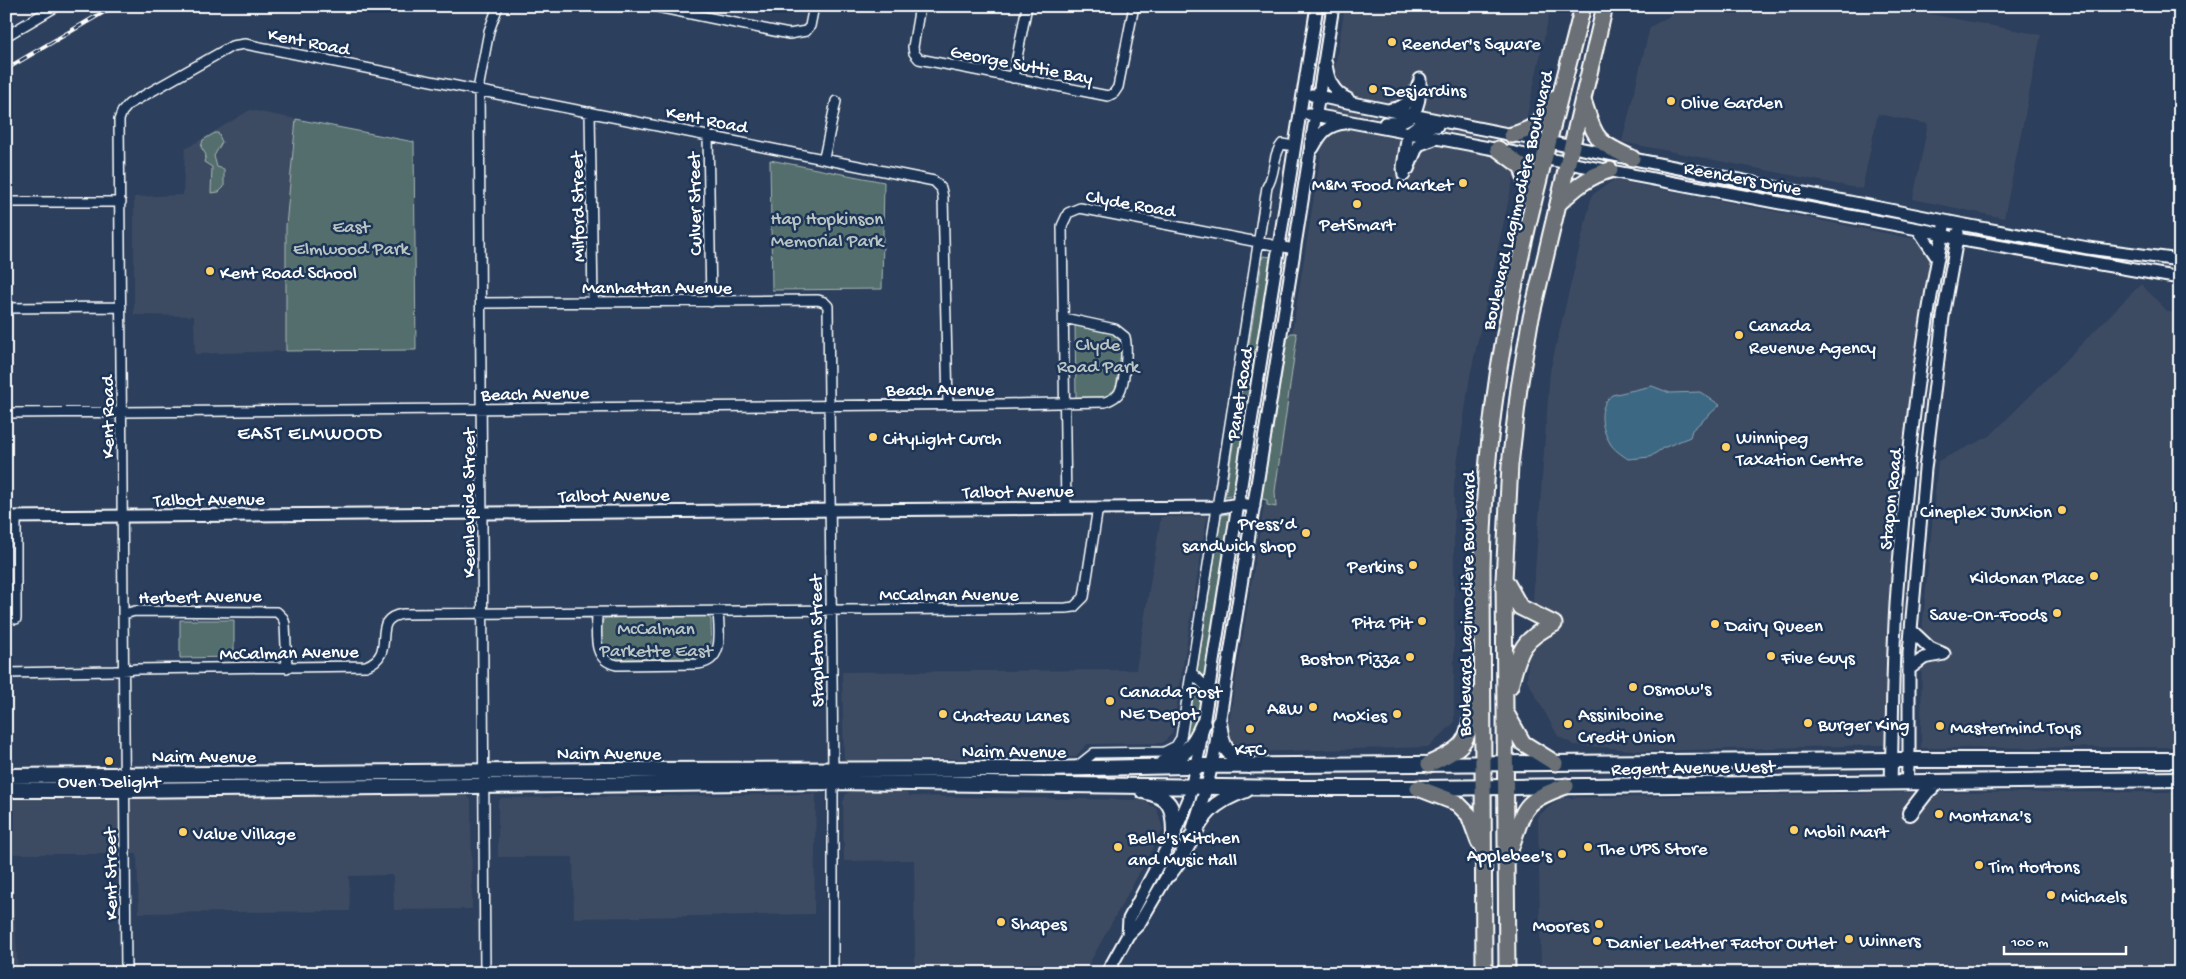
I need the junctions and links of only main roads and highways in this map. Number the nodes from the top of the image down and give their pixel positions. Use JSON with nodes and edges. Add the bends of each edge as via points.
{"nodes":[{"id":1,"x":1583,"y":6,"type":"edge"},
{"id":2,"x":1605,"y":6,"type":"edge"},
{"id":3,"x":1564,"y":81,"type":"junction"},
{"id":4,"x":1583,"y":98,"type":"junction"},
{"id":5,"x":1512,"y":135,"type":"road end"},
{"id":6,"x":1498,"y":149,"type":"road end"},
{"id":7,"x":1632,"y":158,"type":"road end"},
{"id":8,"x":1610,"y":170,"type":"road end"},
{"id":9,"x":1558,"y":204,"type":"junction"},
{"id":10,"x":1533,"y":207,"type":"junction"},
{"id":11,"x":1504,"y":580,"type":"junction"},
{"id":12,"x":1482,"y":676,"type":"junction"},
{"id":13,"x":1505,"y":707,"type":"junction"},
{"id":14,"x":1219,"y":723,"type":"road end"},
{"id":15,"x":1203,"y":724,"type":"road end"},
{"id":16,"x":2180,"y":760,"type":"edge"},
{"id":17,"x":1753,"y":762,"type":"junction"},
{"id":18,"x":1555,"y":763,"type":"junction"},
{"id":19,"x":1429,"y":764,"type":"junction"},
{"id":20,"x":1483,"y":764,"type":"junction"},
{"id":21,"x":1506,"y":764,"type":"junction"},
{"id":22,"x":1212,"y":766,"type":"joint"},
{"id":23,"x":1249,"y":766,"type":"junction"},
{"id":24,"x":1150,"y":767,"type":"junction"},
{"id":25,"x":1075,"y":768,"type":"junction"},
{"id":26,"x":233,"y":773,"type":"junction"},
{"id":27,"x":328,"y":773,"type":"junction"},
{"id":28,"x":918,"y":775,"type":"junction"},
{"id":29,"x":6,"y":776,"type":"edge"},
{"id":30,"x":484,"y":778,"type":"junction"},
{"id":31,"x":2180,"y":778,"type":"edge"},
{"id":32,"x":1938,"y":782,"type":"junction"},
{"id":33,"x":1074,"y":784,"type":"junction"},
{"id":34,"x":1116,"y":784,"type":"junction"},
{"id":35,"x":1754,"y":785,"type":"junction"},
{"id":36,"x":1207,"y":786,"type":"joint"},
{"id":37,"x":1566,"y":786,"type":"junction"},
{"id":38,"x":1254,"y":787,"type":"junction"},
{"id":39,"x":1483,"y":787,"type":"junction"},
{"id":40,"x":1506,"y":787,"type":"junction"},
{"id":41,"x":233,"y":788,"type":"junction"},
{"id":42,"x":328,"y":788,"type":"junction"},
{"id":43,"x":1418,"y":788,"type":"junction"},
{"id":44,"x":6,"y":790,"type":"edge"},
{"id":45,"x":1910,"y":813,"type":"dead end"},
{"id":46,"x":1174,"y":834,"type":"road end"},
{"id":47,"x":1484,"y":854,"type":"junction"},
{"id":48,"x":1506,"y":861,"type":"junction"},
{"id":49,"x":1169,"y":874,"type":"road end"},
{"id":50,"x":1484,"y":973,"type":"edge"},
{"id":51,"x":1507,"y":973,"type":"edge"}],
"edges":[{"from":1,"to":3,"type":"main road","name":"Boulevard Lagimodière Boulevard"},
{"from":2,"to":4,"type":"main road","name":"Boulevard Lagimodière Boulevard"},
{"from":3,"to":5,"type":"main road","via":[[1536,126]]},
{"from":3,"to":10,"type":"main road","name":"Boulevard Lagimodière Boulevard"},
{"from":4,"to":7,"type":"main road","via":[[1597,137],[1605,146]]},
{"from":4,"to":9,"type":"main road","name":"Boulevard Lagimodière Boulevard"},
{"from":6,"to":10,"type":"main road","via":[[1522,167]]},
{"from":8,"to":9,"type":"main road","via":[[1595,174]]},
{"from":9,"to":11,"type":"main road","name":"Boulevard Lagimodière Boulevard","via":[[1530,322],[1519,388],[1510,465]]},
{"from":10,"to":12,"type":"main road","name":"Boulevard Lagimodière Boulevard","via":[[1509,314],[1489,448],[1483,534]]},
{"from":11,"to":13,"type":"main road","name":"Boulevard Lagimodière Boulevard"},
{"from":11,"to":13,"type":"main road","via":[[1520,607],[1554,624],[1538,631],[1524,644]]},
{"from":12,"to":19,"type":"main road","via":[[1466,740],[1452,754]]},
{"from":12,"to":20,"type":"main road","name":"Boulevard Lagimodière Boulevard"},
{"from":13,"to":18,"type":"main road","via":[[1523,742]]},
{"from":13,"to":21,"type":"main road","name":"Boulevard Lagimodière Boulevard"},
{"from":14,"to":23,"type":"main road","via":[[1222,744],[1230,754]]},
{"from":15,"to":24,"type":"main road","via":[[1188,751]]},
{"from":16,"to":17,"type":"main road","name":"Regent Avenue West"},
{"from":17,"to":18,"type":"main road","name":"Regent Avenue West"},
{"from":17,"to":35,"type":"main road"},
{"from":18,"to":21,"type":"main road","name":"Regent Avenue West"},
{"from":19,"to":20,"type":"main road","name":"Regent Avenue West"},
{"from":19,"to":23,"type":"main road","name":"Regent Avenue West"},
{"from":20,"to":21,"type":"main road","name":"Regent Avenue West"},
{"from":20,"to":39,"type":"main road","name":"Boulevard Lagimodière Boulevard"},
{"from":21,"to":40,"type":"main road","name":"Boulevard Lagimodière Boulevard"},
{"from":22,"to":23,"type":"main road","name":"Regent Avenue West"},
{"from":22,"to":24,"type":"main road","name":"Nairn Avenue"},
{"from":24,"to":25,"type":"main road","name":"Nairn Avenue"},
{"from":25,"to":28,"type":"main road","name":"Nairn Avenue"},
{"from":25,"to":33,"type":"main road"},
{"from":26,"to":27,"type":"main road","name":"Nairn Avenue"},
{"from":26,"to":29,"type":"main road","name":"Nairn Avenue"},
{"from":26,"to":41,"type":"main road"},
{"from":27,"to":30,"type":"main road","name":"Nairn Avenue"},
{"from":27,"to":42,"type":"main road"},
{"from":28,"to":30,"type":"main road","name":"Nairn Avenue"},
{"from":28,"to":33,"type":"main road","name":"Nairn Avenue"},
{"from":30,"to":42,"type":"main road","name":"Nairn Avenue"},
{"from":31,"to":32,"type":"main road","name":"Regent Avenue West"},
{"from":32,"to":35,"type":"main road","name":"Regent Avenue West"},
{"from":32,"to":45,"type":"main road"},
{"from":33,"to":34,"type":"main road","name":"Nairn Avenue"},
{"from":34,"to":36,"type":"main road","name":"Nairn Avenue"},
{"from":34,"to":46,"type":"main road","via":[[1160,795],[1172,813]]},
{"from":35,"to":37,"type":"main road","name":"Regent Avenue West"},
{"from":36,"to":38,"type":"main road","name":"Regent Avenue West"},
{"from":37,"to":40,"type":"main road","name":"Regent Avenue West"},
{"from":37,"to":48,"type":"main road","via":[[1539,796],[1527,805]]},
{"from":38,"to":43,"type":"main road","name":"Regent Avenue West"},
{"from":38,"to":49,"type":"main road","via":[[1230,795],[1209,809]]},
{"from":39,"to":40,"type":"main road","name":"Regent Avenue West"},
{"from":39,"to":43,"type":"main road","name":"Regent Avenue West"},
{"from":39,"to":47,"type":"main road","name":"Boulevard Lagimodière Boulevard"},
{"from":40,"to":48,"type":"main road","name":"Boulevard Lagimodière Boulevard"},
{"from":41,"to":42,"type":"main road","name":"Nairn Avenue"},
{"from":41,"to":44,"type":"main road","name":"Nairn Avenue"},
{"from":43,"to":47,"type":"main road","via":[[1457,803],[1469,815]]},
{"from":47,"to":50,"type":"main road","name":"Boulevard Lagimodière Boulevard"},
{"from":48,"to":51,"type":"main road","name":"Boulevard Lagimodière Boulevard"}]}
